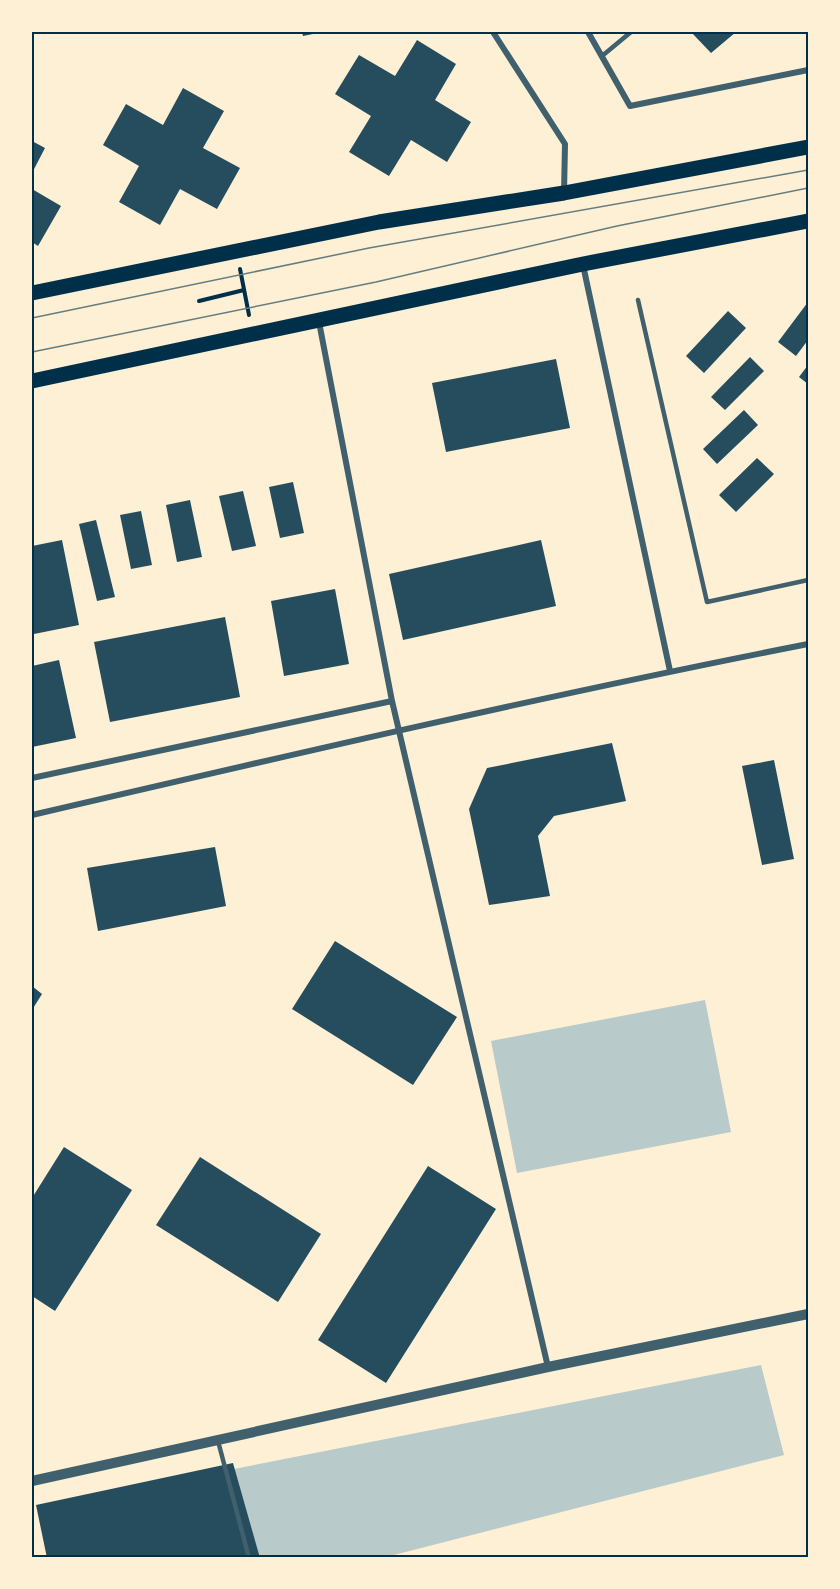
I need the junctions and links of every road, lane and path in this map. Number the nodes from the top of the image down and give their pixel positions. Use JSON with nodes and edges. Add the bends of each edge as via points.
{"nodes":[{"id":1,"x":493,"y":32,"type":"edge"},
{"id":2,"x":588,"y":32,"type":"edge"},
{"id":3,"x":631,"y":32,"type":"edge"},
{"id":4,"x":602,"y":56,"type":"junction"},
{"id":5,"x":808,"y":70,"type":"edge"},
{"id":6,"x":808,"y":147,"type":"edge"},
{"id":7,"x":564,"y":193,"type":"junction"},
{"id":8,"x":808,"y":221,"type":"edge"},
{"id":9,"x":236,"y":251,"type":"junction"},
{"id":10,"x":583,"y":264,"type":"junction"},
{"id":11,"x":244,"y":290,"type":"junction"},
{"id":12,"x":32,"y":294,"type":"edge"},
{"id":13,"x":638,"y":300,"type":"dead end"},
{"id":14,"x":199,"y":301,"type":"dead end"},
{"id":15,"x":319,"y":321,"type":"junction"},
{"id":16,"x":254,"y":335,"type":"junction"},
{"id":17,"x":32,"y":381,"type":"edge"},
{"id":18,"x":808,"y":580,"type":"edge"},
{"id":19,"x":808,"y":644,"type":"edge"},
{"id":20,"x":670,"y":671,"type":"junction"},
{"id":21,"x":392,"y":700,"type":"junction"},
{"id":22,"x":399,"y":730,"type":"junction"},
{"id":23,"x":32,"y":778,"type":"edge"},
{"id":24,"x":32,"y":815,"type":"edge"},
{"id":25,"x":808,"y":1314,"type":"edge"},
{"id":26,"x":548,"y":1367,"type":"junction"},
{"id":27,"x":218,"y":1440,"type":"junction"},
{"id":28,"x":32,"y":1480,"type":"edge"},
{"id":29,"x":249,"y":1557,"type":"edge"}],
"edges":[{"from":1,"to":7,"type":"street","via":[[565,144]]},
{"from":2,"to":4,"type":"street"},
{"from":3,"to":4,"type":"lane"},
{"from":4,"to":5,"type":"street","via":[[630,106]]},
{"from":6,"to":7,"type":"main road"},
{"from":7,"to":9,"type":"main road","via":[[379,222]]},
{"from":8,"to":10,"type":"main road"},
{"from":9,"to":11,"type":"path"},
{"from":9,"to":12,"type":"main road"},
{"from":10,"to":15,"type":"main road"},
{"from":10,"to":20,"type":"street"},
{"from":11,"to":14,"type":"path"},
{"from":11,"to":16,"type":"path"},
{"from":13,"to":18,"type":"lane","via":[[707,602]]},
{"from":15,"to":16,"type":"main road"},
{"from":15,"to":21,"type":"street"},
{"from":16,"to":17,"type":"main road"},
{"from":19,"to":20,"type":"street"},
{"from":20,"to":22,"type":"street"},
{"from":21,"to":22,"type":"street"},
{"from":21,"to":23,"type":"street"},
{"from":22,"to":24,"type":"street"},
{"from":22,"to":26,"type":"street"},
{"from":25,"to":26,"type":"street"},
{"from":26,"to":27,"type":"street"},
{"from":27,"to":28,"type":"street"},
{"from":27,"to":29,"type":"lane"}]}
